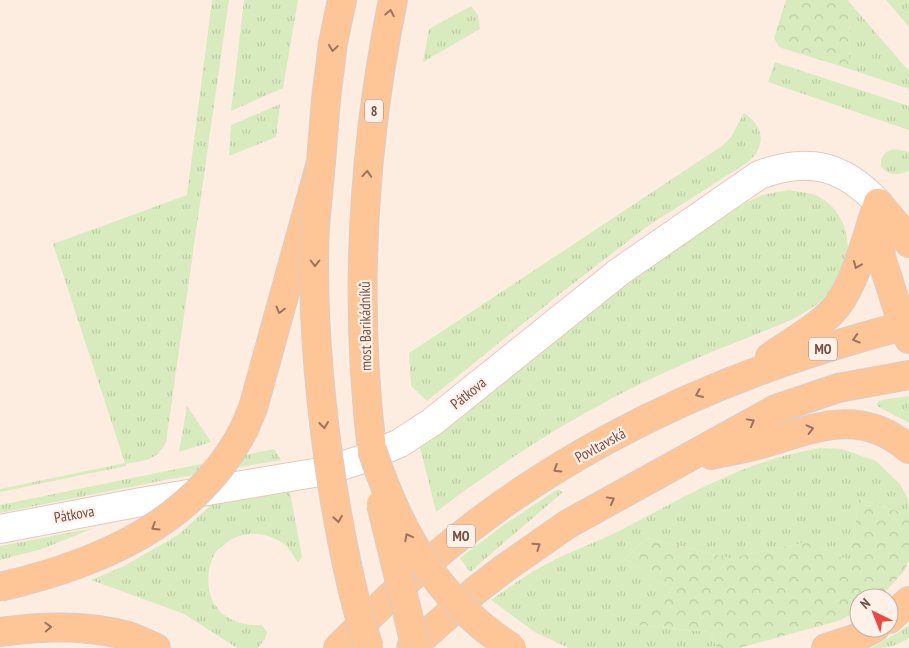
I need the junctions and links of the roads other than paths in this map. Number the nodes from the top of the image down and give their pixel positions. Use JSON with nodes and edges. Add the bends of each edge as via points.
{"nodes":[{"id":1,"x":342,"y":0,"type":"edge"},
{"id":2,"x":392,"y":0,"type":"edge"},
{"id":3,"x":321,"y":162,"type":"junction"},
{"id":4,"x":878,"y":203,"type":"junction"},
{"id":5,"x":909,"y":243,"type":"edge"},
{"id":6,"x":907,"y":330,"type":"edge"},
{"id":7,"x":909,"y":374,"type":"edge"},
{"id":8,"x":744,"y":376,"type":"junction"},
{"id":9,"x":909,"y":449,"type":"edge"},
{"id":10,"x":372,"y":450,"type":"junction"},
{"id":11,"x":678,"y":463,"type":"junction"},
{"id":12,"x":0,"y":529,"type":"edge"},
{"id":13,"x":0,"y":587,"type":"edge"},
{"id":14,"x":909,"y":601,"type":"edge"},
{"id":15,"x":899,"y":610,"type":"edge"},
{"id":16,"x":0,"y":632,"type":"edge"},
{"id":17,"x":854,"y":638,"type":"edge"},
{"id":18,"x":156,"y":648,"type":"edge"},
{"id":19,"x":338,"y":648,"type":"edge"},
{"id":20,"x":369,"y":648,"type":"edge"},
{"id":21,"x":411,"y":648,"type":"edge"},
{"id":22,"x":416,"y":648,"type":"edge"},
{"id":23,"x":512,"y":648,"type":"edge"},
{"id":24,"x":826,"y":648,"type":"edge"}],
"edges":[{"from":1,"to":3,"type":"main road","one_way":true,"via":[[332,52]]},
{"from":10,"to":2,"type":"main road","name":"most Barikádníků","number":"8","one_way":true,"via":[[365,374],[365,223],[372,126]]},
{"from":3,"to":13,"type":"main road","one_way":true,"bridge":true,"via":[[253,408],[234,449],[181,508],[139,537],[80,564]]},
{"from":3,"to":20,"type":"main road","one_way":true,"bridge":true,"via":[[315,227],[318,364],[341,538]]},
{"from":4,"to":5,"type":"main road"},
{"from":4,"to":6,"type":"main road","via":[[882,257]]},
{"from":4,"to":8,"type":"main road","one_way":true,"via":[[859,261],[837,306]]},
{"from":4,"to":12,"type":"street","name":"Pátkova","via":[[865,189],[833,170],[796,165],[772,170],[747,182],[619,272],[432,422],[400,443],[326,471]]},
{"from":6,"to":8,"type":"main road","name":"Povltavská","number":"MO","one_way":true,"via":[[853,340]]},
{"from":11,"to":7,"type":"main road","one_way":true,"via":[[776,409],[838,388]]},
{"from":8,"to":19,"type":"main road","name":"Povltavská","number":"MO","one_way":true,"via":[[608,439],[534,483],[423,566]]},
{"from":11,"to":9,"type":"main road","one_way":true,"via":[[836,424],[872,427]]},
{"from":10,"to":22,"type":"main road","name":"most Barikádníků","number":"8","bridge":true,"via":[[386,530]]},
{"from":23,"to":10,"type":"main road","one_way":true,"bridge":true,"via":[[454,600],[429,569],[398,518]]},
{"from":21,"to":11,"type":"main road","one_way":true,"via":[[475,591],[568,524]]},
{"from":14,"to":15,"type":"main road"},
{"from":16,"to":18,"type":"main road","one_way":true,"via":[[75,627],[129,636]]},
{"from":17,"to":24,"type":"main road"}]}
